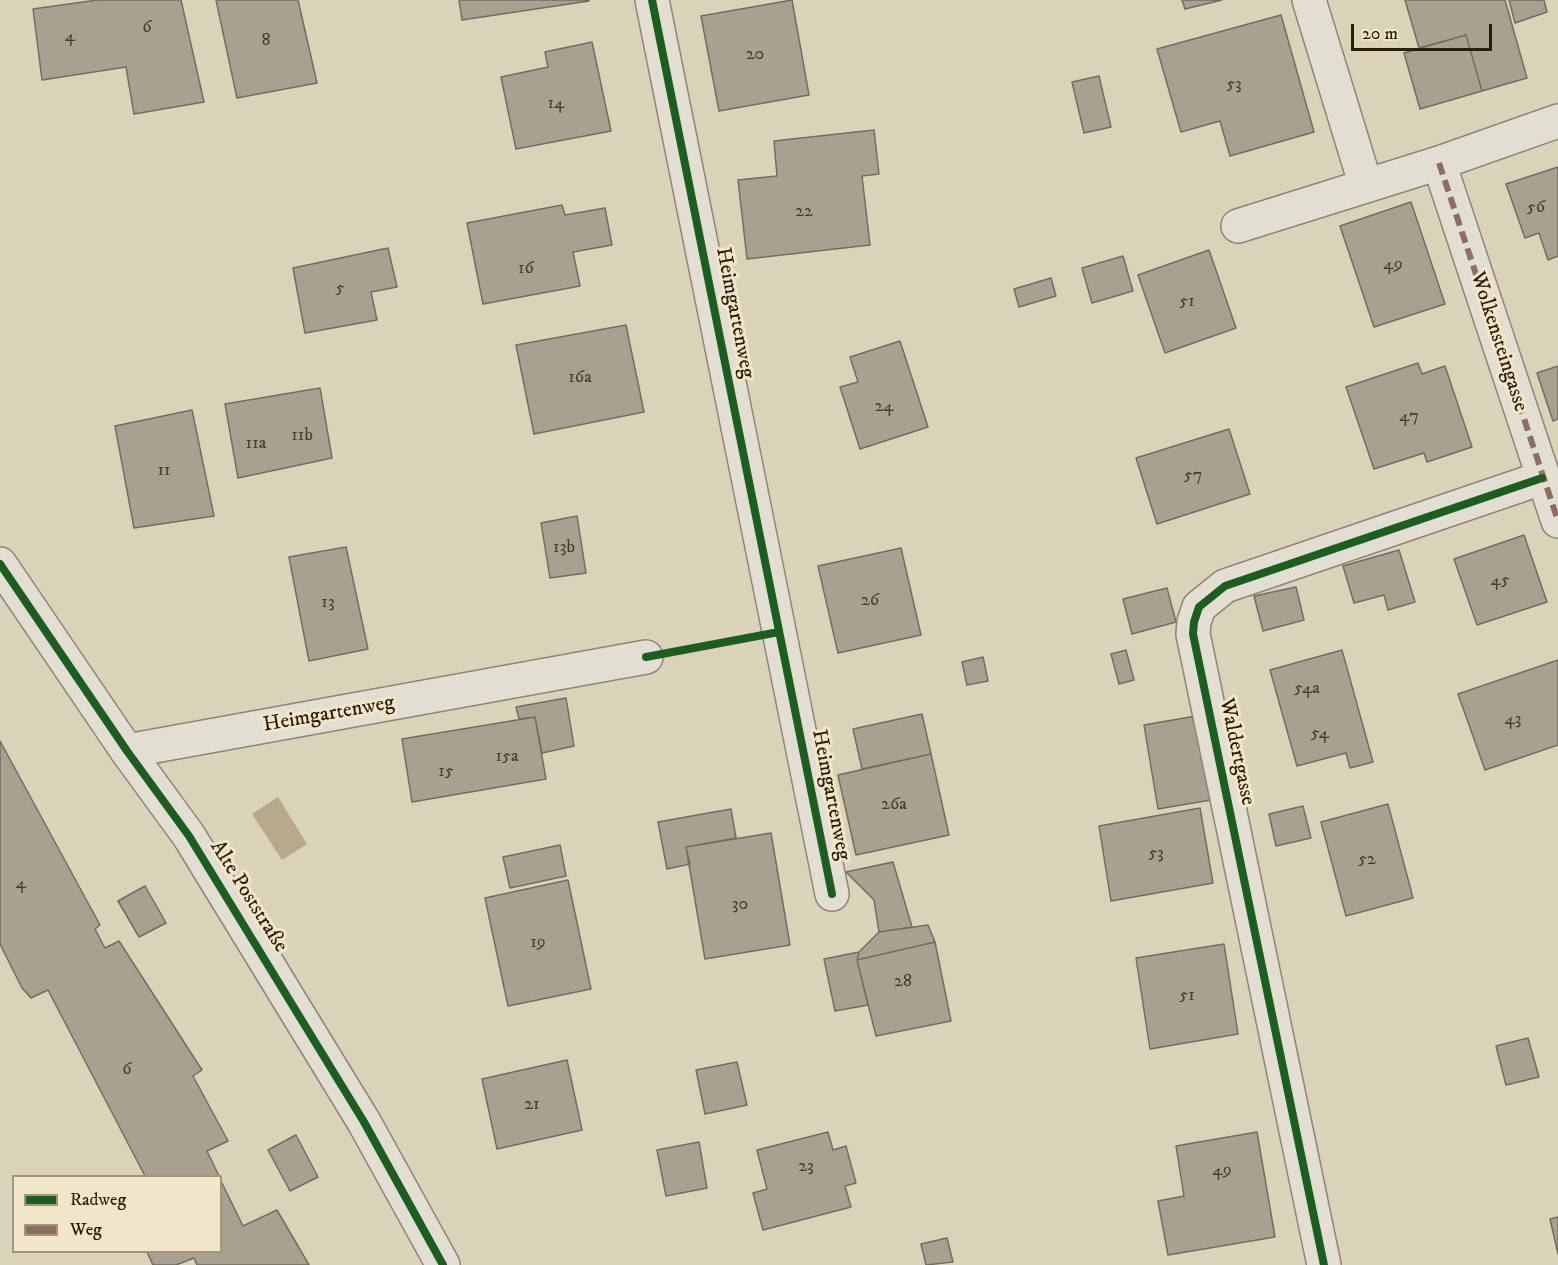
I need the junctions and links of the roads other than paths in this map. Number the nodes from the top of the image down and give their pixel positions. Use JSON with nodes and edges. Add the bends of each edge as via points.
{"nodes":[{"id":1,"x":652,"y":0,"type":"edge"},
{"id":2,"x":1309,"y":0,"type":"edge"},
{"id":3,"x":1558,"y":121,"type":"edge"},
{"id":4,"x":1439,"y":163,"type":"junction"},
{"id":5,"x":1366,"y":186,"type":"junction"},
{"id":6,"x":1238,"y":226,"type":"dead end"},
{"id":7,"x":1542,"y":478,"type":"junction"},
{"id":8,"x":1558,"y":521,"type":"edge"},
{"id":9,"x":0,"y":564,"type":"edge"},
{"id":10,"x":646,"y":657,"type":"dead end"},
{"id":11,"x":127,"y":751,"type":"junction"},
{"id":12,"x":832,"y":894,"type":"dead end"},
{"id":13,"x":443,"y":1265,"type":"edge"},
{"id":14,"x":1324,"y":1265,"type":"edge"}],
"edges":[{"from":1,"to":12,"type":"street","name":"Heimgartenweg"},
{"from":2,"to":5,"type":"street"},
{"from":3,"to":4,"type":"street"},
{"from":4,"to":5,"type":"street"},
{"from":4,"to":7,"type":"street","name":"Wolkensteingasse"},
{"from":5,"to":6,"type":"street"},
{"from":7,"to":8,"type":"street","name":"Wolkensteingasse"},
{"from":7,"to":14,"type":"street","name":"Waldertgasse","via":[[1225,586],[1199,607],[1194,622],[1193,634]]},
{"from":9,"to":11,"type":"street","name":"Alte Poststraße"},
{"from":10,"to":11,"type":"street","name":"Heimgartenweg"},
{"from":11,"to":13,"type":"street","name":"Alte Poststraße","via":[[189,837],[249,931],[364,1122]]}]}
